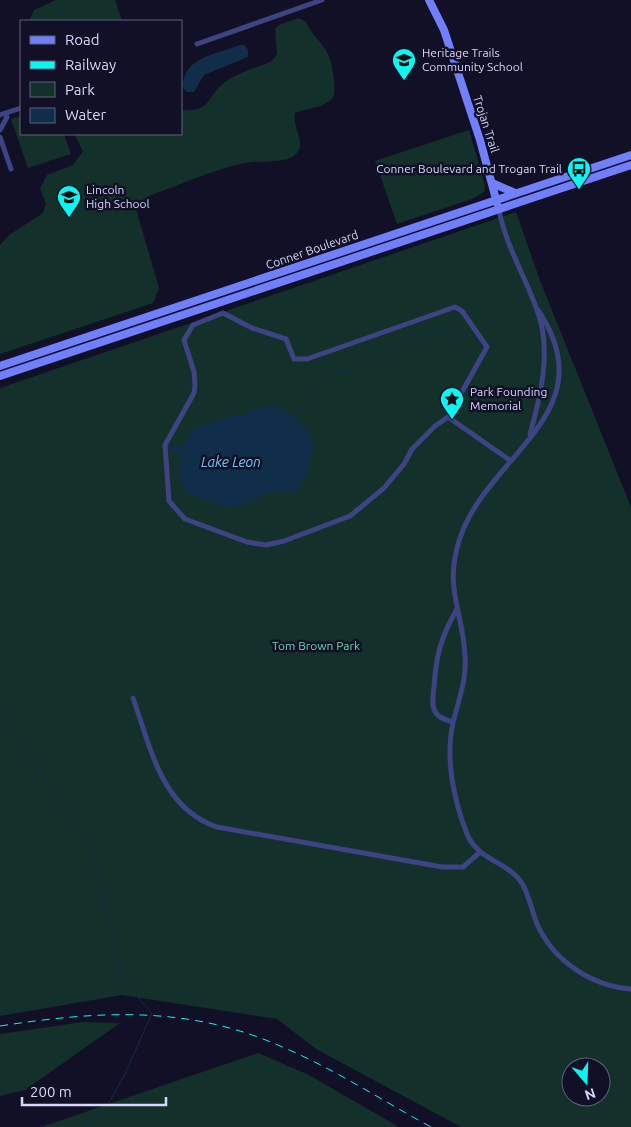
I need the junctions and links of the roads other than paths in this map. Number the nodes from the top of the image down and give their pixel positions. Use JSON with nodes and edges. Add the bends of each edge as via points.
{"nodes":[{"id":1,"x":322,"y":0,"type":"edge"},
{"id":2,"x":429,"y":0,"type":"edge"},
{"id":3,"x":197,"y":44,"type":"dead end"},
{"id":4,"x":20,"y":108,"type":"edge"},
{"id":5,"x":6,"y":113,"type":"junction"},
{"id":6,"x":0,"y":115,"type":"edge"},
{"id":7,"x":0,"y":130,"type":"edge"},
{"id":8,"x":0,"y":137,"type":"edge"},
{"id":9,"x":631,"y":155,"type":"edge"},
{"id":10,"x":631,"y":165,"type":"edge"},
{"id":11,"x":11,"y":169,"type":"dead end"},
{"id":12,"x":492,"y":183,"type":"junction"},
{"id":13,"x":516,"y":194,"type":"junction"},
{"id":14,"x":496,"y":200,"type":"junction"},
{"id":15,"x":499,"y":210,"type":"junction"},
{"id":16,"x":282,"y":272,"type":"junction"},
{"id":17,"x":286,"y":281,"type":"junction"},
{"id":18,"x":538,"y":310,"type":"junction"},
{"id":19,"x":0,"y":366,"type":"edge"},
{"id":20,"x":0,"y":376,"type":"edge"},
{"id":21,"x":448,"y":417,"type":"junction"},
{"id":22,"x":529,"y":436,"type":"junction"},
{"id":23,"x":511,"y":461,"type":"junction"},
{"id":24,"x":457,"y":608,"type":"junction"},
{"id":25,"x":132,"y":698,"type":"dead end"},
{"id":26,"x":453,"y":722,"type":"junction"},
{"id":27,"x":479,"y":853,"type":"junction"},
{"id":28,"x":631,"y":989,"type":"edge"}],
"edges":[{"from":1,"to":3,"type":"street"},
{"from":2,"to":12,"type":"main road","name":"Trojan Trail","via":[[444,30]]},
{"from":4,"to":5,"type":"street"},
{"from":5,"to":6,"type":"street"},
{"from":5,"to":7,"type":"street"},
{"from":8,"to":11,"type":"street"},
{"from":9,"to":13,"type":"main road","name":"Conner Boulevard"},
{"from":10,"to":15,"type":"main road","name":"Conner Boulevard"},
{"from":12,"to":13,"type":"main road"},
{"from":12,"to":14,"type":"main road","name":"Trojan Trail"},
{"from":13,"to":14,"type":"main road","name":"Conner Boulevard"},
{"from":14,"to":15,"type":"main road","name":"Trojan Trail"},
{"from":14,"to":16,"type":"main road","name":"Conner Boulevard"},
{"from":15,"to":17,"type":"main road","name":"Conner Boulevard"},
{"from":15,"to":18,"type":"street","via":[[511,252]]},
{"from":16,"to":17,"type":"main road"},
{"from":16,"to":19,"type":"main road","name":"Conner Boulevard"},
{"from":17,"to":20,"type":"main road","name":"Conner Boulevard"},
{"from":18,"to":22,"type":"street","via":[[543,335],[542,371],[538,410]]},
{"from":18,"to":22,"type":"street","via":[[551,331],[560,368],[550,410]]},
{"from":21,"to":21,"type":"street","via":[[412,449],[384,488],[350,516],[284,541],[266,545],[247,542],[178,514],[168,501],[165,445],[194,392],[196,379],[184,340],[198,322],[223,313],[286,339],[294,359],[307,359],[450,308],[459,308],[487,347]]},
{"from":21,"to":23,"type":"street"},
{"from":22,"to":23,"type":"street"},
{"from":23,"to":24,"type":"street","via":[[473,512],[460,539],[453,582]]},
{"from":24,"to":26,"type":"street","via":[[465,646],[465,672]]},
{"from":24,"to":26,"type":"street","via":[[436,654],[432,703],[439,717]]},
{"from":25,"to":27,"type":"street","via":[[170,792],[184,810],[201,821],[217,827],[448,868],[463,867]]},
{"from":26,"to":27,"type":"street","via":[[450,750],[456,792],[467,834]]},
{"from":27,"to":28,"type":"street","via":[[522,883],[538,926],[563,960],[594,980]]}]}
